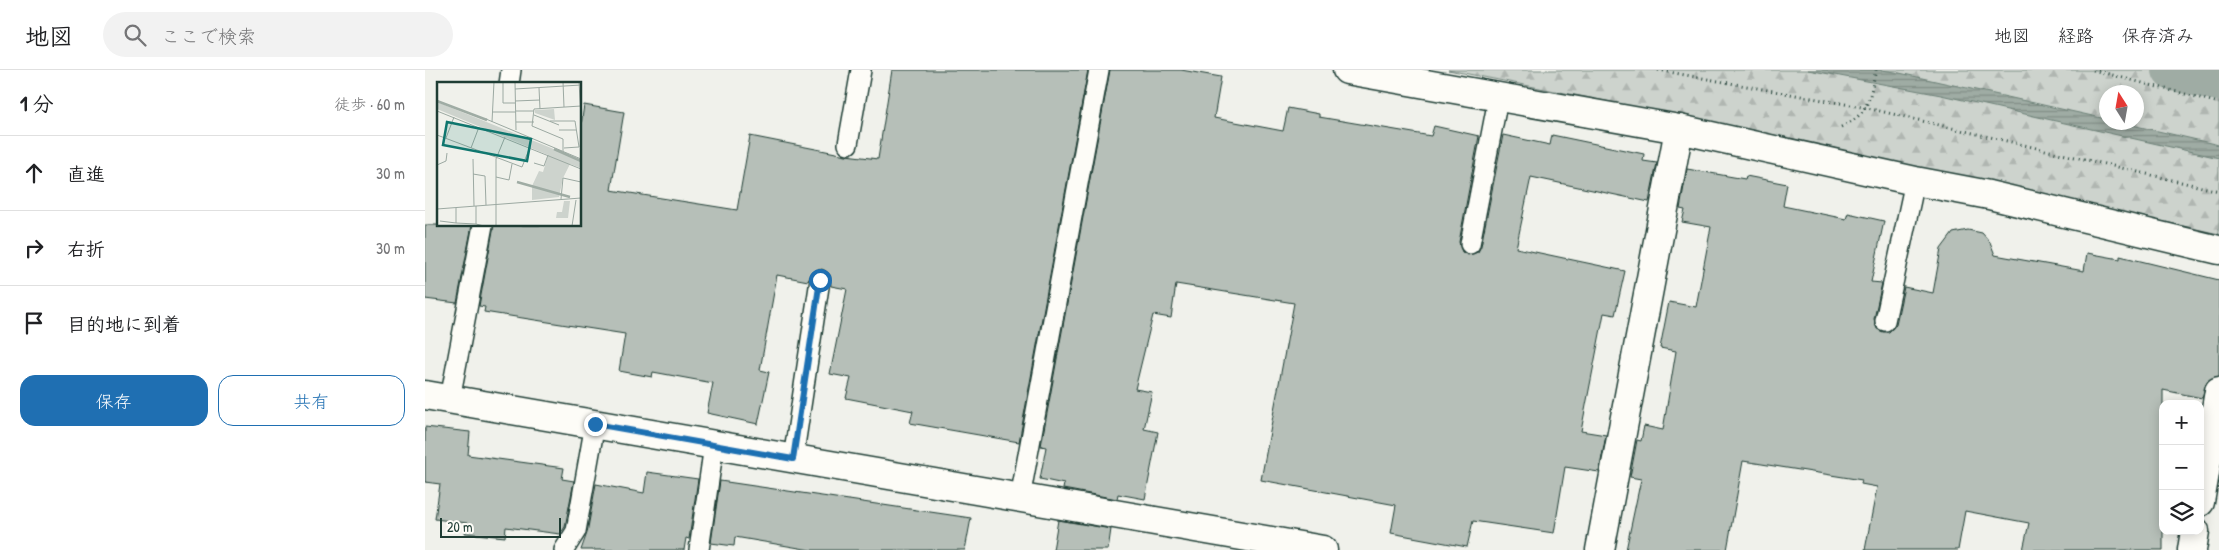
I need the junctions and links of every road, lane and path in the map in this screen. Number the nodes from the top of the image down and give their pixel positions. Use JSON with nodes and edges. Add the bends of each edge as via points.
{"nodes":[{"id":1,"x":861,"y":70,"type":"edge"},
{"id":2,"x":1099,"y":70,"type":"edge"},
{"id":3,"x":1347,"y":70,"type":"edge"},
{"id":4,"x":1658,"y":70,"type":"edge"},
{"id":5,"x":1877,"y":70,"type":"edge"},
{"id":6,"x":2093,"y":70,"type":"edge"},
{"id":7,"x":1498,"y":99,"type":"junction"},
{"id":8,"x":2219,"y":103,"type":"edge"},
{"id":9,"x":1867,"y":108,"type":"junction"},
{"id":10,"x":1679,"y":129,"type":"junction"},
{"id":11,"x":848,"y":144,"type":"dead end"},
{"id":12,"x":1915,"y":181,"type":"junction"},
{"id":13,"x":2219,"y":191,"type":"edge"},
{"id":14,"x":483,"y":226,"type":"edge"},
{"id":15,"x":1470,"y":244,"type":"dead end"},
{"id":16,"x":2219,"y":250,"type":"edge"},
{"id":17,"x":820,"y":280,"type":"dead end"},
{"id":18,"x":1885,"y":321,"type":"dead end"},
{"id":19,"x":438,"y":397,"type":"edge"},
{"id":20,"x":2218,"y":402,"type":"edge"},
{"id":21,"x":595,"y":424,"type":"junction"},
{"id":22,"x":714,"y":445,"type":"junction"},
{"id":23,"x":793,"y":459,"type":"junction"},
{"id":24,"x":2207,"y":492,"type":"edge"},
{"id":25,"x":1021,"y":498,"type":"junction"},
{"id":26,"x":2194,"y":535,"type":"edge"},
{"id":27,"x":564,"y":550,"type":"edge"},
{"id":28,"x":699,"y":550,"type":"edge"},
{"id":29,"x":1323,"y":550,"type":"edge"},
{"id":30,"x":1600,"y":550,"type":"edge"},
{"id":31,"x":2192,"y":550,"type":"edge"}],
"edges":[{"from":1,"to":11,"type":"lane"},
{"from":2,"to":25,"type":"lane"},
{"from":3,"to":7,"type":"street"},
{"from":4,"to":9,"type":"path"},
{"from":5,"to":9,"type":"path"},
{"from":6,"to":8,"type":"path"},
{"from":7,"to":10,"type":"street"},
{"from":7,"to":15,"type":"lane"},
{"from":9,"to":13,"type":"path"},
{"from":10,"to":12,"type":"street"},
{"from":10,"to":30,"type":"street"},
{"from":12,"to":16,"type":"street","via":[[1989,195]]},
{"from":12,"to":18,"type":"lane"},
{"from":14,"to":19,"type":"lane"},
{"from":17,"to":23,"type":"lane"},
{"from":19,"to":21,"type":"street"},
{"from":20,"to":24,"type":"street"},
{"from":21,"to":22,"type":"street"},
{"from":21,"to":27,"type":"lane","via":[[576,531]]},
{"from":22,"to":23,"type":"street"},
{"from":22,"to":28,"type":"lane"},
{"from":23,"to":25,"type":"street"},
{"from":25,"to":29,"type":"street"},
{"from":26,"to":31,"type":"street"}]}
